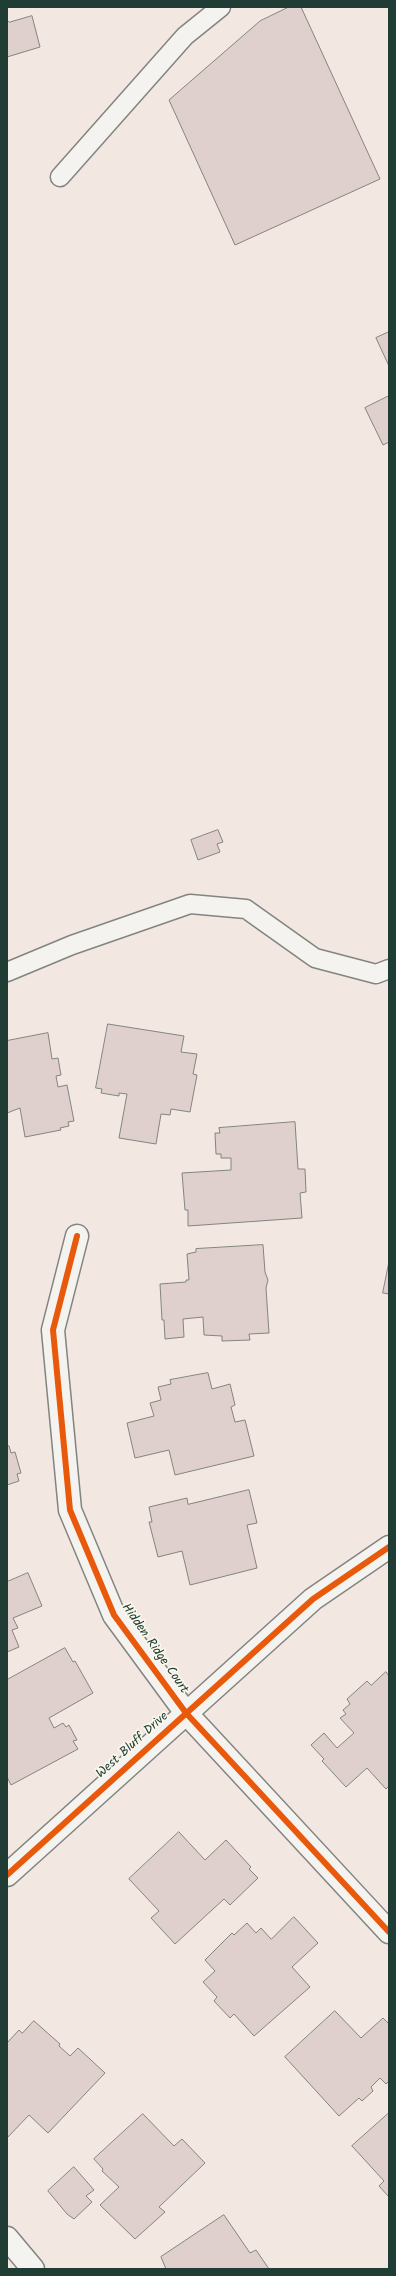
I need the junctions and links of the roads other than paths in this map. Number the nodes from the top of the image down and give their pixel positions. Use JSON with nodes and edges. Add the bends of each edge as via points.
{"nodes":[{"id":1,"x":221,"y":7,"type":"edge"},
{"id":2,"x":60,"y":177,"type":"dead end"},
{"id":3,"x":389,"y":969,"type":"edge"},
{"id":4,"x":7,"y":972,"type":"edge"},
{"id":5,"x":77,"y":1236,"type":"dead end"},
{"id":6,"x":389,"y":1547,"type":"edge"},
{"id":7,"x":186,"y":1713,"type":"junction"},
{"id":8,"x":7,"y":1875,"type":"edge"},
{"id":9,"x":389,"y":1932,"type":"edge"},
{"id":10,"x":7,"y":2238,"type":"edge"},
{"id":11,"x":33,"y":2269,"type":"edge"}],
"edges":[{"from":1,"to":2,"type":"lane","via":[[185,36]]},
{"from":3,"to":4,"type":"lane","via":[[376,974],[315,958],[246,909],[190,904],[72,945]]},
{"from":5,"to":7,"type":"street","name":"Hidden Ridge Court","via":[[53,1330],[70,1510],[114,1615]]},
{"from":6,"to":7,"type":"street","name":"West Bluff Drive","via":[[313,1599]]},
{"from":7,"to":8,"type":"street","name":"West Bluff Drive"},
{"from":7,"to":9,"type":"street","name":"Hidden Ridge Court"},
{"from":10,"to":11,"type":"street"}]}
